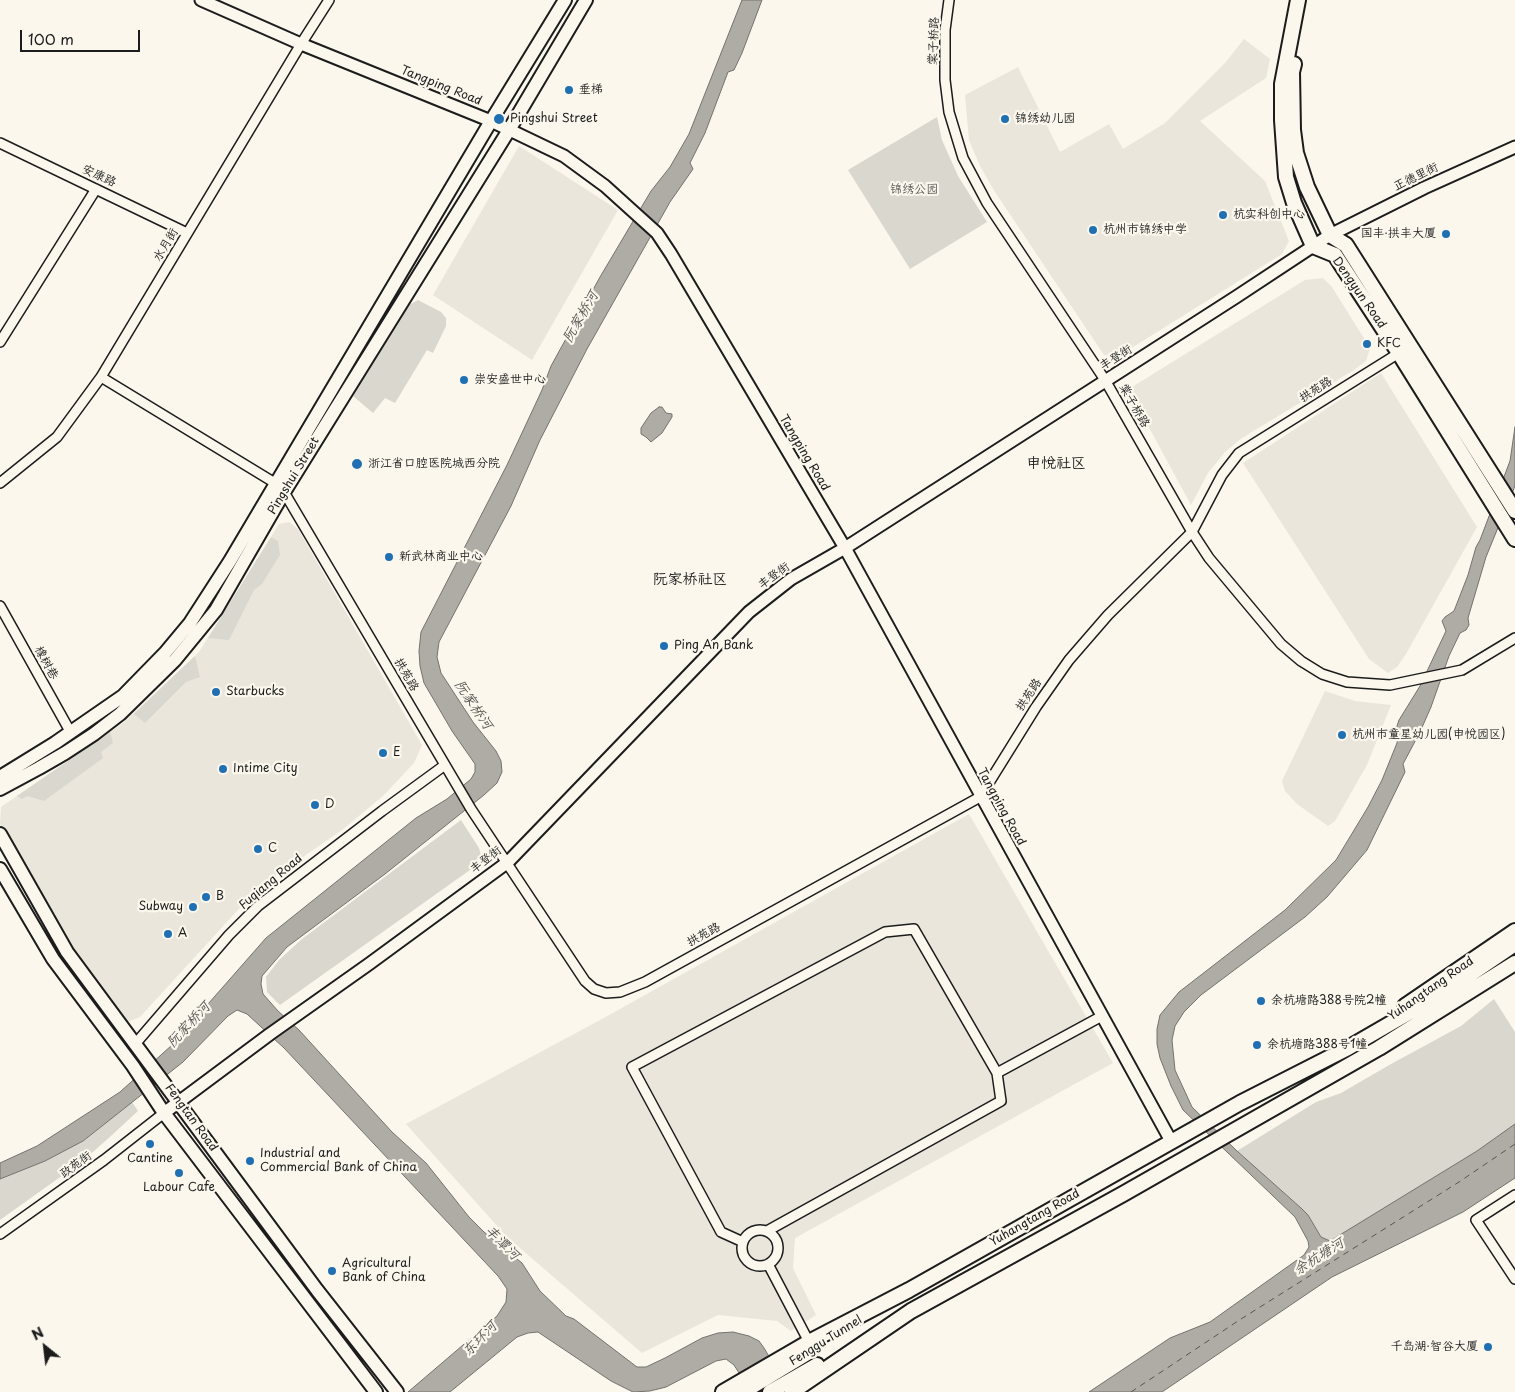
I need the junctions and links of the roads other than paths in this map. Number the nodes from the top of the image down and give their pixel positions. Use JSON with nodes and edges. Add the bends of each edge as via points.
{"nodes":[{"id":1,"x":201,"y":0,"type":"edge"},
{"id":2,"x":329,"y":0,"type":"edge"},
{"id":3,"x":565,"y":0,"type":"edge"},
{"id":4,"x":586,"y":0,"type":"edge"},
{"id":5,"x":949,"y":0,"type":"edge"},
{"id":6,"x":1298,"y":0,"type":"edge"},
{"id":7,"x":1308,"y":0,"type":"edge"},
{"id":8,"x":300,"y":44,"type":"junction"},
{"id":9,"x":491,"y":121,"type":"junction"},
{"id":10,"x":509,"y":130,"type":"junction"},
{"id":11,"x":0,"y":143,"type":"edge"},
{"id":12,"x":1515,"y":147,"type":"edge"},
{"id":13,"x":96,"y":188,"type":"junction"},
{"id":14,"x":187,"y":233,"type":"junction"},
{"id":15,"x":1330,"y":235,"type":"junction"},
{"id":16,"x":1313,"y":246,"type":"junction"},
{"id":17,"x":0,"y":342,"type":"edge"},
{"id":18,"x":1400,"y":353,"type":"junction"},
{"id":19,"x":101,"y":377,"type":"junction"},
{"id":20,"x":1105,"y":380,"type":"junction"},
{"id":21,"x":0,"y":483,"type":"edge"},
{"id":22,"x":280,"y":487,"type":"junction"},
{"id":23,"x":1515,"y":511,"type":"edge"},
{"id":24,"x":1192,"y":532,"type":"junction"},
{"id":25,"x":1515,"y":539,"type":"edge"},
{"id":26,"x":845,"y":548,"type":"junction"},
{"id":27,"x":0,"y":606,"type":"edge"},
{"id":28,"x":1515,"y":638,"type":"edge"},
{"id":29,"x":71,"y":733,"type":"junction"},
{"id":30,"x":445,"y":765,"type":"junction"},
{"id":31,"x":0,"y":776,"type":"edge"},
{"id":32,"x":0,"y":789,"type":"edge"},
{"id":33,"x":980,"y":797,"type":"junction"},
{"id":34,"x":0,"y":834,"type":"edge"},
{"id":35,"x":508,"y":862,"type":"junction"},
{"id":36,"x":0,"y":870,"type":"edge"},
{"id":37,"x":1515,"y":931,"type":"edge"},
{"id":38,"x":1515,"y":944,"type":"edge"},
{"id":39,"x":1515,"y":963,"type":"edge"},
{"id":40,"x":1515,"y":973,"type":"edge"},
{"id":41,"x":1102,"y":1016,"type":"junction"},
{"id":42,"x":136,"y":1043,"type":"junction"},
{"id":43,"x":1348,"y":1048,"type":"junction"},
{"id":44,"x":1379,"y":1048,"type":"junction"},
{"id":45,"x":997,"y":1073,"type":"junction"},
{"id":46,"x":178,"y":1102,"type":"junction"},
{"id":47,"x":164,"y":1113,"type":"junction"},
{"id":48,"x":1171,"y":1141,"type":"junction"},
{"id":49,"x":1515,"y":1195,"type":"edge"},
{"id":50,"x":767,"y":1231,"type":"junction"},
{"id":51,"x":0,"y":1234,"type":"edge"},
{"id":52,"x":743,"y":1242,"type":"junction"},
{"id":53,"x":768,"y":1264,"type":"junction"},
{"id":54,"x":1515,"y":1279,"type":"edge"},
{"id":55,"x":909,"y":1290,"type":"junction"},
{"id":56,"x":911,"y":1311,"type":"joint"},
{"id":57,"x":809,"y":1342,"type":"junction"},
{"id":58,"x":783,"y":1362,"type":"junction"},
{"id":59,"x":794,"y":1387,"type":"edge"},
{"id":60,"x":740,"y":1388,"type":"edge"},
{"id":61,"x":376,"y":1392,"type":"edge"},
{"id":62,"x":396,"y":1392,"type":"edge"},
{"id":63,"x":723,"y":1392,"type":"edge"},
{"id":64,"x":770,"y":1392,"type":"edge"}],
"edges":[{"from":1,"to":8,"type":"street","name":"Tangping Road"},
{"from":2,"to":8,"type":"street","name":"水月街"},
{"from":3,"to":9,"type":"main road","name":"Pingshui Street"},
{"from":4,"to":10,"type":"main road","name":"Pingshui Street"},
{"from":5,"to":20,"type":"street","name":"棠子桥路","via":[[944,30],[945,80],[949,112],[964,158],[987,203]]},
{"from":6,"to":16,"type":"main road","via":[[1282,84],[1282,120],[1286,177]]},
{"from":7,"to":15,"type":"main road","name":"Dengyun Road","via":[[1292,72],[1293,130],[1301,171]]},
{"from":8,"to":9,"type":"street","name":"Tangping Road"},
{"from":8,"to":14,"type":"street","name":"水月街"},
{"from":9,"to":10,"type":"street","name":"Tangping Road"},
{"from":9,"to":22,"type":"main road","name":"Pingshui Street"},
{"from":10,"to":22,"type":"main road","name":"Pingshui Street"},
{"from":10,"to":26,"type":"street","name":"Tangping Road","via":[[564,156],[605,186],[657,233]]},
{"from":11,"to":13,"type":"street","name":"安康路"},
{"from":12,"to":15,"type":"street","name":"正德里街"},
{"from":13,"to":14,"type":"street","name":"安康路"},
{"from":13,"to":17,"type":"street"},
{"from":14,"to":19,"type":"street","name":"水月街"},
{"from":15,"to":16,"type":"street","name":"丰登街"},
{"from":15,"to":23,"type":"main road","name":"Dengyun Road","via":[[1346,245]]},
{"from":16,"to":18,"type":"main road","name":"Dengyun Road","via":[[1335,255]]},
{"from":16,"to":20,"type":"street","name":"丰登街"},
{"from":18,"to":24,"type":"street","name":"拱苑路","via":[[1239,452],[1222,475]]},
{"from":18,"to":25,"type":"main road","name":"Dengyun Road"},
{"from":19,"to":21,"type":"street","name":"水月街","via":[[57,437]]},
{"from":19,"to":22,"type":"street","name":"拱苑路"},
{"from":20,"to":24,"type":"street","name":"棠子桥路"},
{"from":20,"to":26,"type":"street","name":"丰登街"},
{"from":22,"to":29,"type":"main road","name":"Pingshui Street","via":[[190,623],[165,653],[123,696]]},
{"from":22,"to":30,"type":"street","name":"拱苑路"},
{"from":22,"to":32,"type":"main road","name":"Pingshui Street","via":[[216,610],[175,660],[120,714],[94,734]]},
{"from":24,"to":28,"type":"street","name":"棠子桥路","via":[[1209,558],[1275,637],[1301,661],[1322,674],[1347,682],[1390,685],[1462,670]]},
{"from":24,"to":33,"type":"street","name":"拱苑路","via":[[1108,615],[1069,660]]},
{"from":26,"to":33,"type":"street","name":"Tangping Road"},
{"from":26,"to":35,"type":"street","name":"丰登街","via":[[791,579],[749,612]]},
{"from":27,"to":29,"type":"street","name":"橡树巷"},
{"from":29,"to":31,"type":"main road","name":"Pingshui Street"},
{"from":30,"to":35,"type":"street","name":"拱苑路"},
{"from":30,"to":42,"type":"street","name":"Fuqiang Road","via":[[258,906]]},
{"from":33,"to":35,"type":"street","name":"拱苑路","via":[[645,982],[620,992],[606,993],[585,981]]},
{"from":33,"to":41,"type":"street","name":"Tangping Road"},
{"from":34,"to":42,"type":"main road","name":"Fengtan Road","via":[[67,952]]},
{"from":35,"to":46,"type":"street","name":"丰登街"},
{"from":36,"to":47,"type":"main road","name":"Fengtan Road","via":[[53,959],[155,1096]]},
{"from":37,"to":43,"type":"main road","name":"Yuhangtang Road"},
{"from":38,"to":43,"type":"main road","name":"Yuhangtang Road","via":[[1443,993]]},
{"from":39,"to":44,"type":"main road","name":"Yuhangtang Road"},
{"from":40,"to":44,"type":"main road","name":"Yuhangtang Road","via":[[1431,1026]]},
{"from":41,"to":45,"type":"street"},
{"from":41,"to":48,"type":"street","name":"Tangping Road"},
{"from":42,"to":46,"type":"main road","name":"Fengtan Road"},
{"from":43,"to":48,"type":"main road","name":"Yuhangtang Road"},
{"from":44,"to":56,"type":"main road","name":"Yuhangtang Road"},
{"from":45,"to":50,"type":"street","via":[[1001,1101]]},
{"from":45,"to":52,"type":"street","via":[[914,930],[885,932],[632,1067],[721,1232]]},
{"from":46,"to":47,"type":"street"},
{"from":46,"to":62,"type":"main road","name":"Fengtan Road"},
{"from":47,"to":51,"type":"street","name":"政苑街"},
{"from":47,"to":61,"type":"main road","name":"Fengtan Road"},
{"from":48,"to":55,"type":"main road","name":"Yuhangtang Road"},
{"from":49,"to":54,"type":"street","via":[[1476,1220]]},
{"from":50,"to":52,"type":"street","via":[[750,1233]]},
{"from":50,"to":53,"type":"street","via":[[777,1244],[776,1256]]},
{"from":52,"to":53,"type":"street","via":[[746,1259],[756,1265]]},
{"from":53,"to":57,"type":"street"},
{"from":55,"to":57,"type":"main road","name":"Yuhangtang Road"},
{"from":55,"to":58,"type":"main road","name":"Fenggu Tunnel"},
{"from":56,"to":59,"type":"main road","name":"Fenggu Tunnel"},
{"from":57,"to":58,"type":"main road","name":"Yuhangtang Road"},
{"from":58,"to":60,"type":"main road","name":"Yuhangtang Road"},
{"from":59,"to":64,"type":"main road","name":"Fenggu Tunnel"},
{"from":60,"to":63,"type":"main road","name":"Yuhangtang Road"}]}
